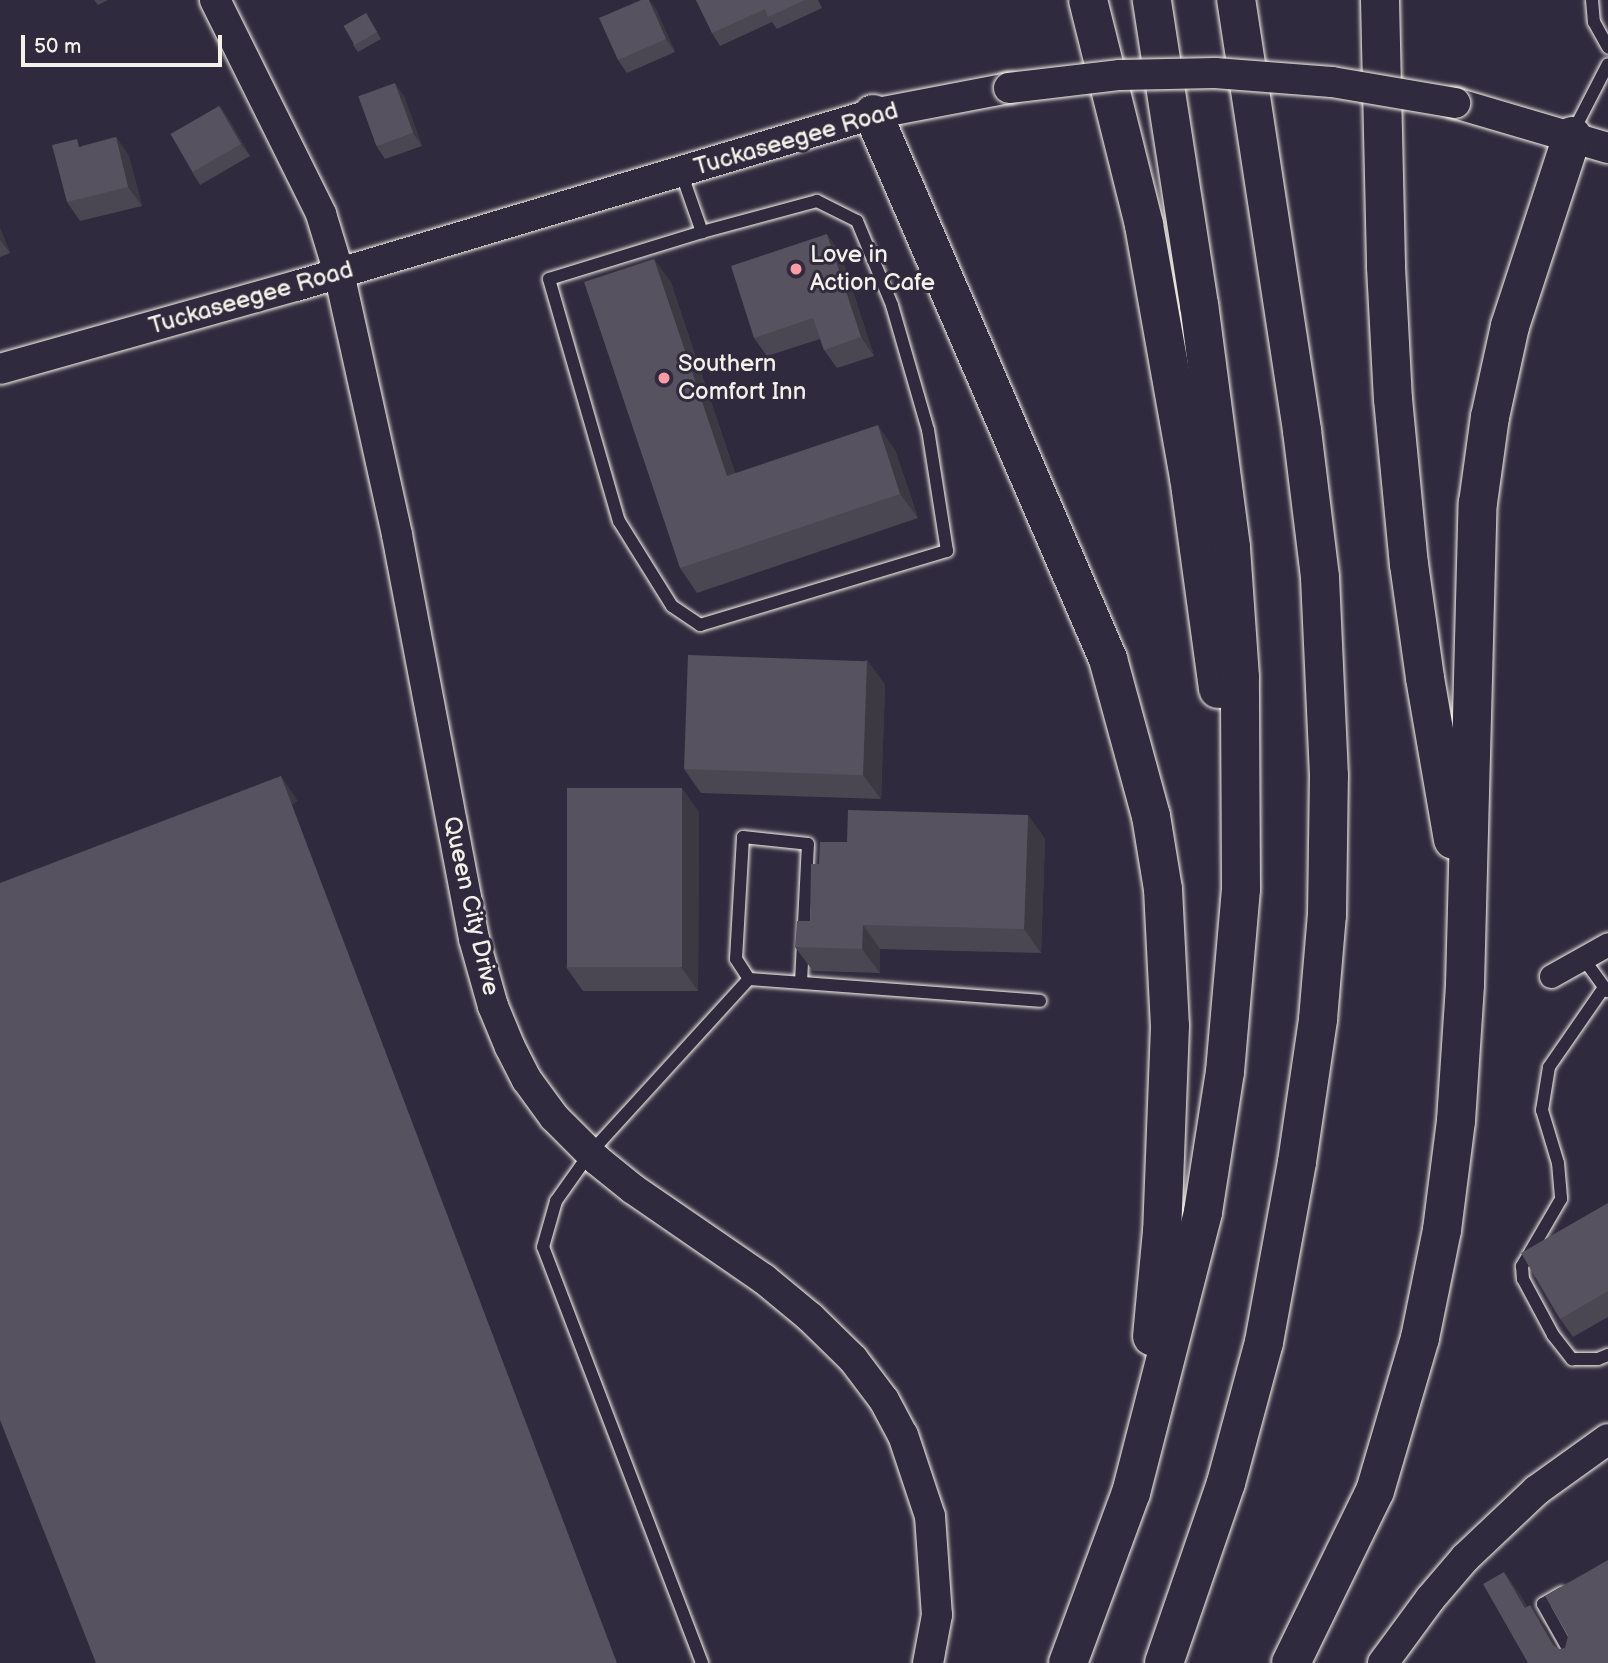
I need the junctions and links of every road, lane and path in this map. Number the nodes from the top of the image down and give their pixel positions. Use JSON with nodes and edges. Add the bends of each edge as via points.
{"nodes":[{"id":1,"x":215,"y":0,"type":"edge"},
{"id":2,"x":1088,"y":0,"type":"edge"},
{"id":3,"x":1152,"y":0,"type":"edge"},
{"id":4,"x":1236,"y":0,"type":"edge"},
{"id":5,"x":1380,"y":0,"type":"edge"},
{"id":6,"x":1592,"y":0,"type":"edge"},
{"id":7,"x":1608,"y":47,"type":"edge"},
{"id":8,"x":1608,"y":64,"type":"edge"},
{"id":9,"x":873,"y":114,"type":"junction"},
{"id":10,"x":1572,"y":136,"type":"junction"},
{"id":11,"x":1608,"y":148,"type":"edge"},
{"id":12,"x":681,"y":172,"type":"junction"},
{"id":13,"x":702,"y":232,"type":"junction"},
{"id":14,"x":339,"y":273,"type":"junction"},
{"id":15,"x":0,"y":369,"type":"edge"},
{"id":16,"x":1241,"y":889,"type":"junction"},
{"id":17,"x":1465,"y":921,"type":"junction"},
{"id":18,"x":1608,"y":944,"type":"edge"},
{"id":19,"x":1583,"y":958,"type":"junction"},
{"id":20,"x":1551,"y":976,"type":"dead end"},
{"id":21,"x":749,"y":979,"type":"junction"},
{"id":22,"x":801,"y":982,"type":"junction"},
{"id":23,"x":1605,"y":990,"type":"edge"},
{"id":24,"x":1040,"y":1000,"type":"dead end"},
{"id":25,"x":590,"y":1153,"type":"junction"},
{"id":26,"x":1608,"y":1355,"type":"edge"},
{"id":27,"x":1608,"y":1439,"type":"edge"},
{"id":28,"x":1131,"y":1493,"type":"junction"},
{"id":29,"x":1575,"y":1586,"type":"edge"},
{"id":30,"x":702,"y":1663,"type":"edge"},
{"id":31,"x":928,"y":1663,"type":"edge"},
{"id":32,"x":1068,"y":1663,"type":"edge"},
{"id":33,"x":1164,"y":1663,"type":"edge"},
{"id":34,"x":1291,"y":1663,"type":"edge"},
{"id":35,"x":1383,"y":1663,"type":"edge"},
{"id":36,"x":1576,"y":1663,"type":"edge"}],
"edges":[{"from":1,"to":14,"type":"street","name":"Queen City Drive","via":[[321,214]]},
{"from":2,"to":16,"type":"highway","via":[[1144,225],[1189,477]]},
{"from":3,"to":16,"type":"highway","via":[[1231,547],[1240,677]]},
{"from":4,"to":33,"type":"highway","via":[[1304,443],[1320,578],[1329,776],[1326,915],[1308,1090],[1269,1317],[1226,1483]]},
{"from":5,"to":17,"type":"highway","via":[[1393,399],[1409,564]]},
{"from":6,"to":7,"type":"lane","via":[[1594,22]]},
{"from":8,"to":10,"type":"lane"},
{"from":9,"to":10,"type":"street","name":"Tuckaseegee Road","bridge":true,"via":[[1009,88],[1108,76],[1215,73],[1332,82],[1455,103]]},
{"from":9,"to":12,"type":"street","name":"Tuckaseegee Road"},
{"from":9,"to":28,"type":"highway","via":[[1108,659],[1151,816],[1169,958],[1168,1127],[1152,1336]]},
{"from":10,"to":11,"type":"street","name":"Tuckaseegee Road"},
{"from":10,"to":17,"type":"highway","via":[[1510,326],[1478,503]]},
{"from":12,"to":13,"type":"lane"},
{"from":12,"to":14,"type":"street","name":"Tuckaseegee Road"},
{"from":13,"to":13,"type":"lane","via":[[549,279],[619,521],[671,606],[700,625],[947,551],[928,430],[892,305],[857,221],[817,201]]},
{"from":14,"to":15,"type":"street","name":"Tuckaseegee Road"},
{"from":14,"to":25,"type":"street","name":"Queen City Drive","via":[[397,535],[474,939],[489,993],[527,1080],[554,1117]]},
{"from":16,"to":28,"type":"highway","via":[[1225,1072],[1205,1200]]},
{"from":17,"to":34,"type":"highway","via":[[1456,1121],[1442,1230],[1420,1338],[1375,1491]]},
{"from":18,"to":19,"type":"street"},
{"from":19,"to":20,"type":"street"},
{"from":19,"to":23,"type":"lane"},
{"from":21,"to":22,"type":"lane"},
{"from":21,"to":22,"type":"lane","via":[[736,959],[743,837],[808,844]]},
{"from":21,"to":25,"type":"lane"},
{"from":22,"to":24,"type":"lane"},
{"from":23,"to":26,"type":"lane","via":[[1549,1067],[1542,1110],[1558,1163],[1561,1199],[1522,1266],[1523,1279],[1547,1324],[1572,1359]]},
{"from":25,"to":30,"type":"lane","via":[[556,1201],[543,1247]]},
{"from":25,"to":31,"type":"street","name":"Queen City Drive","via":[[810,1317],[853,1359],[884,1400],[903,1435],[930,1516],[937,1615]]},
{"from":27,"to":35,"type":"street","via":[[1537,1490],[1465,1558]]},
{"from":28,"to":32,"type":"highway"},
{"from":29,"to":36,"type":"lane","via":[[1542,1604]]}]}
